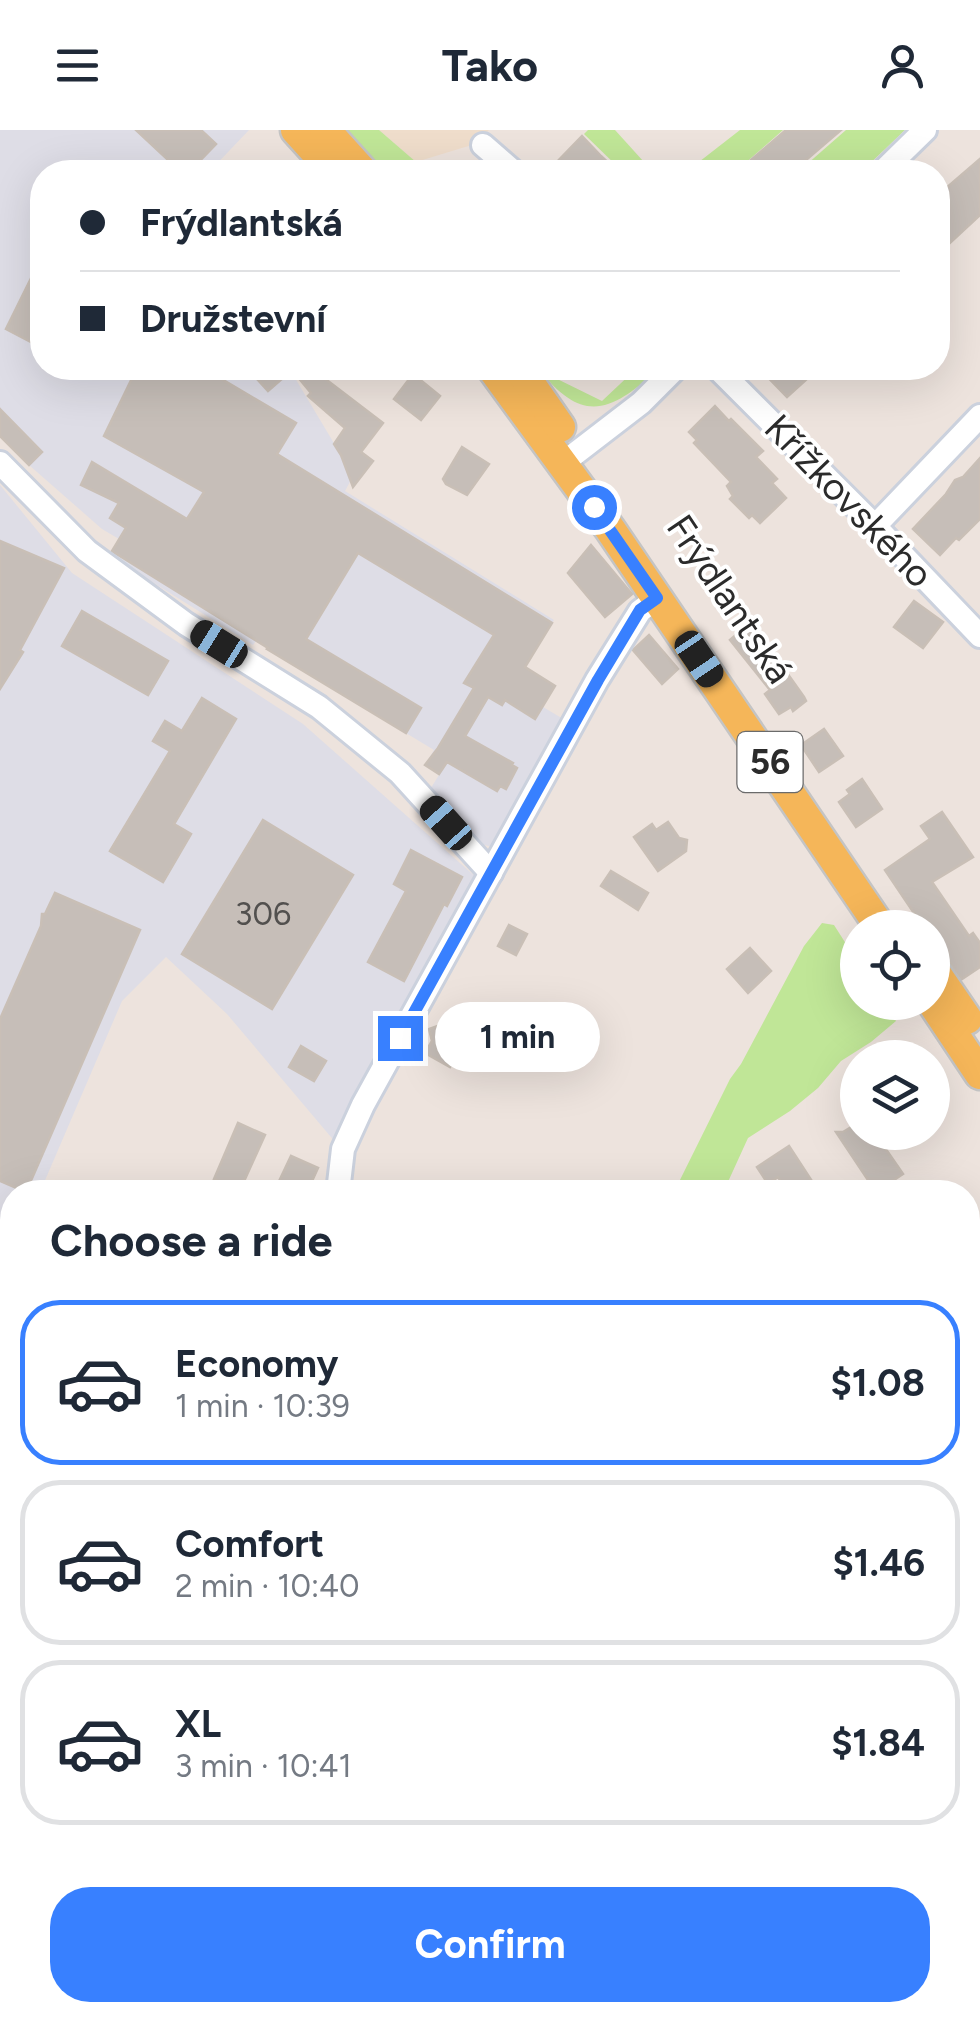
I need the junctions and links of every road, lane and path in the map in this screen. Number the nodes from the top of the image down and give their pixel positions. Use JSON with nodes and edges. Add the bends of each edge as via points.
{"nodes":[{"id":1,"x":296,"y":130,"type":"edge"},
{"id":2,"x":325,"y":130,"type":"edge"},
{"id":3,"x":925,"y":130,"type":"edge"},
{"id":4,"x":483,"y":144,"type":"dead end"},
{"id":5,"x":323,"y":160,"type":"edge"},
{"id":6,"x":352,"y":160,"type":"edge"},
{"id":7,"x":501,"y":160,"type":"edge"},
{"id":8,"x":894,"y":160,"type":"edge"},
{"id":9,"x":503,"y":380,"type":"edge"},
{"id":10,"x":526,"y":380,"type":"edge"},
{"id":11,"x":664,"y":380,"type":"edge"},
{"id":12,"x":730,"y":380,"type":"edge"},
{"id":13,"x":980,"y":416,"type":"edge"},
{"id":14,"x":570,"y":457,"type":"junction"},
{"id":15,"x":0,"y":463,"type":"edge"},
{"id":16,"x":875,"y":526,"type":"junction"},
{"id":17,"x":657,"y":598,"type":"junction"},
{"id":18,"x":980,"y":636,"type":"edge"},
{"id":19,"x":490,"y":873,"type":"junction"},
{"id":20,"x":870,"y":910,"type":"edge"},
{"id":21,"x":893,"y":910,"type":"edge"},
{"id":22,"x":950,"y":994,"type":"edge"},
{"id":23,"x":944,"y":1020,"type":"edge"},
{"id":24,"x":980,"y":1038,"type":"edge"},
{"id":25,"x":980,"y":1074,"type":"edge"},
{"id":26,"x":339,"y":1180,"type":"edge"}],
"edges":[{"from":1,"to":5,"type":"main road"},
{"from":2,"to":6,"type":"main road"},
{"from":3,"to":8,"type":"street"},
{"from":4,"to":7,"type":"street"},
{"from":9,"to":14,"type":"main road","name":"Frýdlantská","number":"56"},
{"from":10,"to":14,"type":"main road","name":"Frýdlantská","number":"56"},
{"from":11,"to":14,"type":"street"},
{"from":12,"to":16,"type":"street","name":"Křížkovského"},
{"from":13,"to":16,"type":"street"},
{"from":14,"to":17,"type":"main road","name":"Frýdlantská","number":"56"},
{"from":14,"to":21,"type":"main road","name":"Frýdlantská","number":"56","via":[[671,582]]},
{"from":15,"to":19,"type":"street","via":[[88,551],[186,624],[319,707],[400,773]]},
{"from":16,"to":18,"type":"street","name":"Křížkovského"},
{"from":17,"to":19,"type":"street","via":[[640,610]]},
{"from":17,"to":20,"type":"main road","name":"Frýdlantská","number":"56"},
{"from":19,"to":26,"type":"street","via":[[363,1104],[343,1149]]},
{"from":22,"to":24,"type":"main road"},
{"from":23,"to":25,"type":"main road"}]}
